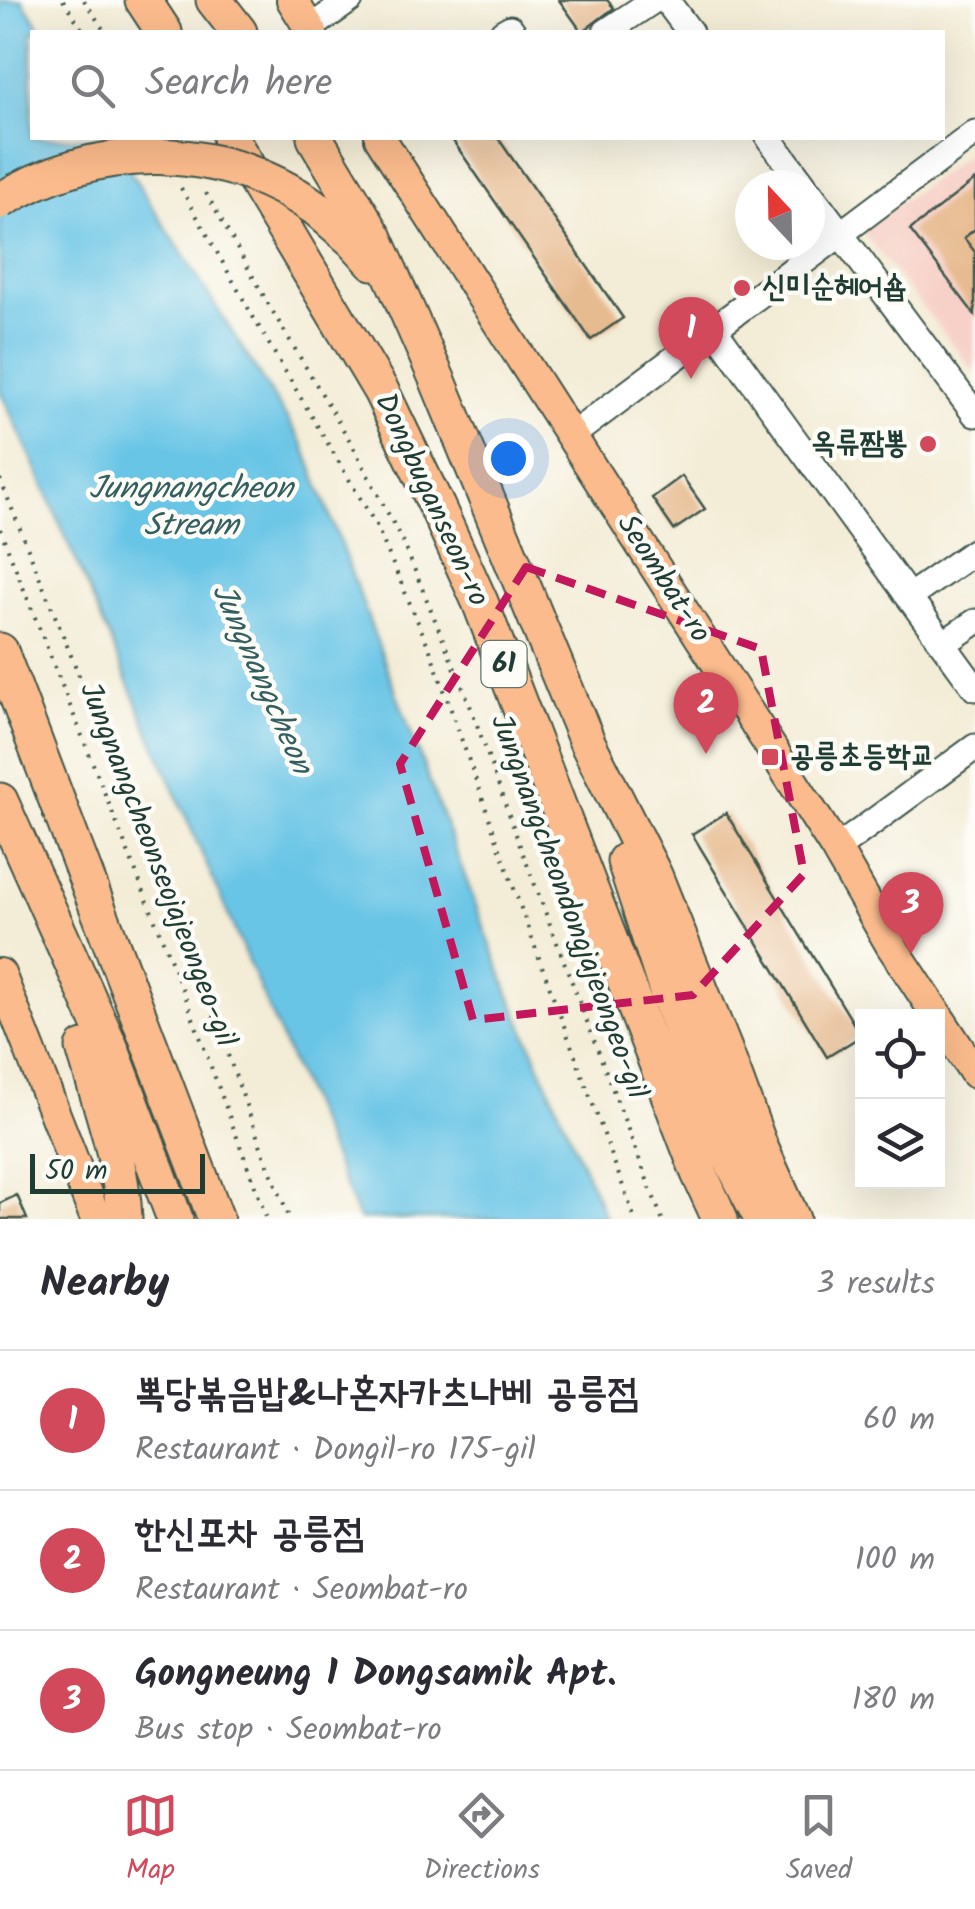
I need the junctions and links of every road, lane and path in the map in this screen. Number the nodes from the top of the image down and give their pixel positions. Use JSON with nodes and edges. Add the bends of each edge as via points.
{"nodes":[{"id":1,"x":62,"y":0,"type":"edge"},
{"id":2,"x":84,"y":0,"type":"edge"},
{"id":3,"x":143,"y":0,"type":"edge"},
{"id":4,"x":214,"y":0,"type":"edge"},
{"id":5,"x":292,"y":0,"type":"edge"},
{"id":6,"x":350,"y":0,"type":"edge"},
{"id":7,"x":654,"y":0,"type":"edge"},
{"id":8,"x":666,"y":0,"type":"edge"},
{"id":9,"x":83,"y":30,"type":"edge"},
{"id":10,"x":104,"y":30,"type":"edge"},
{"id":11,"x":163,"y":30,"type":"edge"},
{"id":12,"x":237,"y":30,"type":"edge"},
{"id":13,"x":311,"y":30,"type":"edge"},
{"id":14,"x":609,"y":30,"type":"edge"},
{"id":15,"x":688,"y":30,"type":"edge"},
{"id":16,"x":975,"y":133,"type":"edge"},
{"id":17,"x":231,"y":140,"type":"edge"},
{"id":18,"x":316,"y":140,"type":"edge"},
{"id":19,"x":381,"y":140,"type":"edge"},
{"id":20,"x":770,"y":140,"type":"edge"},
{"id":21,"x":793,"y":170,"type":"edge"},
{"id":22,"x":173,"y":174,"type":"dead end"},
{"id":23,"x":203,"y":188,"type":"dead end"},
{"id":24,"x":0,"y":201,"type":"edge"},
{"id":25,"x":825,"y":213,"type":"edge"},
{"id":26,"x":840,"y":233,"type":"junction"},
{"id":27,"x":715,"y":330,"type":"junction"},
{"id":28,"x":416,"y":331,"type":"junction"},
{"id":29,"x":975,"y":414,"type":"edge"},
{"id":30,"x":571,"y":436,"type":"junction"},
{"id":31,"x":0,"y":479,"type":"edge"},
{"id":32,"x":0,"y":529,"type":"edge"},
{"id":33,"x":975,"y":552,"type":"edge"},
{"id":34,"x":909,"y":597,"type":"junction"},
{"id":35,"x":975,"y":622,"type":"edge"},
{"id":36,"x":943,"y":644,"type":"junction"},
{"id":37,"x":0,"y":651,"type":"edge"},
{"id":38,"x":975,"y":688,"type":"edge"},
{"id":39,"x":588,"y":744,"type":"junction"},
{"id":40,"x":975,"y":748,"type":"edge"},
{"id":41,"x":5,"y":813,"type":"edge"},
{"id":42,"x":836,"y":849,"type":"junction"},
{"id":43,"x":0,"y":974,"type":"edge"},
{"id":44,"x":84,"y":1048,"type":"junction"},
{"id":45,"x":975,"y":1073,"type":"edge"},
{"id":46,"x":96,"y":1219,"type":"edge"},
{"id":47,"x":124,"y":1219,"type":"edge"},
{"id":48,"x":154,"y":1219,"type":"edge"},
{"id":49,"x":174,"y":1219,"type":"edge"},
{"id":50,"x":216,"y":1219,"type":"edge"},
{"id":51,"x":268,"y":1219,"type":"edge"},
{"id":52,"x":290,"y":1219,"type":"edge"},
{"id":53,"x":635,"y":1219,"type":"edge"},
{"id":54,"x":662,"y":1219,"type":"edge"},
{"id":55,"x":720,"y":1219,"type":"edge"},
{"id":56,"x":762,"y":1219,"type":"edge"},
{"id":57,"x":792,"y":1219,"type":"edge"}],
"edges":[{"from":1,"to":9,"type":"path"},
{"from":2,"to":10,"type":"path"},
{"from":3,"to":11,"type":"highway"},
{"from":4,"to":12,"type":"highway"},
{"from":5,"to":13,"type":"main road"},
{"from":6,"to":13,"type":"street"},
{"from":7,"to":14,"type":"street"},
{"from":8,"to":15,"type":"street"},
{"from":16,"to":26,"type":"street"},
{"from":17,"to":55,"type":"highway","name":"Dongbuganseon-ro","number":"61","via":[[381,391],[444,522]]},
{"from":18,"to":28,"type":"highway","via":[[375,238]]},
{"from":19,"to":30,"type":"main road","name":"Seombat-ro"},
{"from":20,"to":21,"type":"street"},
{"from":22,"to":53,"type":"path","via":[[376,525],[430,650]]},
{"from":23,"to":54,"type":"path","name":"Jungnangcheondongjajeongeo-gil","via":[[350,441],[419,578]]},
{"from":24,"to":28,"type":"highway","bridge":true,"via":[[74,166],[114,158],[163,155],[244,170],[289,190],[354,240]]},
{"from":25,"to":26,"type":"street"},
{"from":26,"to":27,"type":"street"},
{"from":26,"to":29,"type":"street"},
{"from":27,"to":30,"type":"street"},
{"from":27,"to":34,"type":"street"},
{"from":28,"to":39,"type":"highway"},
{"from":30,"to":42,"type":"main road","name":"Seombat-ro"},
{"from":31,"to":52,"type":"path"},
{"from":32,"to":51,"type":"path","name":"Jungnangcheonseojajeongeo-gil"},
{"from":33,"to":34,"type":"street"},
{"from":34,"to":36,"type":"street"},
{"from":35,"to":36,"type":"street"},
{"from":36,"to":38,"type":"street"},
{"from":37,"to":50,"type":"highway"},
{"from":39,"to":56,"type":"highway","via":[[667,991],[728,1153]]},
{"from":39,"to":57,"type":"highway","via":[[654,875]]},
{"from":40,"to":42,"type":"street"},
{"from":41,"to":44,"type":"highway"},
{"from":41,"to":49,"type":"highway","via":[[110,1047]]},
{"from":42,"to":45,"type":"main road","name":"Seombat-ro"},
{"from":43,"to":46,"type":"main road"},
{"from":44,"to":47,"type":"highway","via":[[116,1159]]},
{"from":44,"to":48,"type":"highway"}]}
